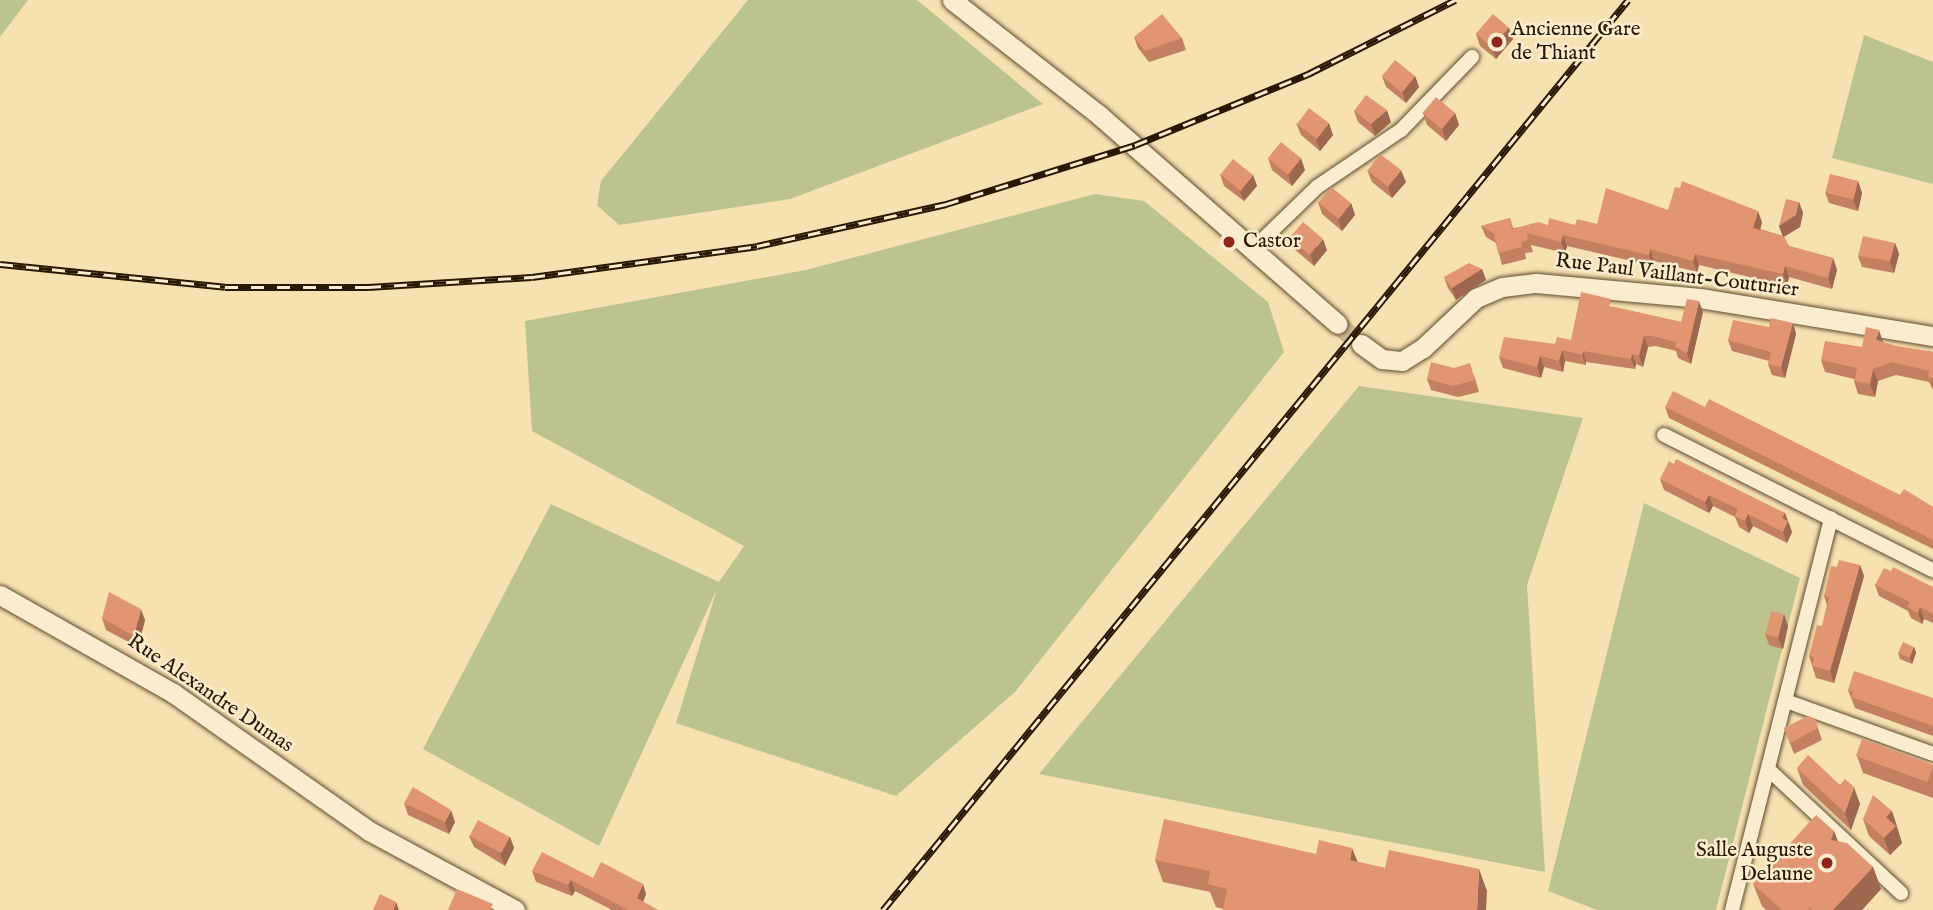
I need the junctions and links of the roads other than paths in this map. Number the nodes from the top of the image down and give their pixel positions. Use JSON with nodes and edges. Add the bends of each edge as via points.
{"nodes":[{"id":1,"x":953,"y":0,"type":"edge"},
{"id":2,"x":1472,"y":57,"type":"dead end"},
{"id":3,"x":1252,"y":250,"type":"junction"},
{"id":4,"x":1338,"y":324,"type":"tunnel mouth"},
{"id":5,"x":1933,"y":336,"type":"edge"},
{"id":6,"x":1361,"y":344,"type":"tunnel mouth"},
{"id":7,"x":1664,"y":435,"type":"dead end"},
{"id":8,"x":1831,"y":519,"type":"junction"},
{"id":9,"x":1933,"y":570,"type":"edge"},
{"id":10,"x":0,"y":595,"type":"edge"},
{"id":11,"x":1786,"y":701,"type":"junction"},
{"id":12,"x":1933,"y":754,"type":"edge"},
{"id":13,"x":1768,"y":769,"type":"junction"},
{"id":14,"x":1902,"y":893,"type":"dead end"},
{"id":15,"x":515,"y":910,"type":"edge"},
{"id":16,"x":1732,"y":910,"type":"edge"}],
"edges":[{"from":1,"to":3,"type":"street","via":[[1068,90]]},
{"from":2,"to":3,"type":"street","via":[[1401,130],[1317,187]]},
{"from":3,"to":4,"type":"street"},
{"from":5,"to":6,"type":"street","name":"Rue Paul Vaillant-Couturier","via":[[1700,298],[1536,283],[1502,287],[1476,298],[1423,348],[1402,361],[1382,359]]},
{"from":7,"to":8,"type":"street"},
{"from":8,"to":9,"type":"street"},
{"from":8,"to":11,"type":"street"},
{"from":10,"to":15,"type":"street","name":"Rue Alexandre Dumas","via":[[173,693],[387,842]]},
{"from":11,"to":12,"type":"street"},
{"from":11,"to":13,"type":"street"},
{"from":13,"to":14,"type":"street"},
{"from":13,"to":16,"type":"street"}]}
